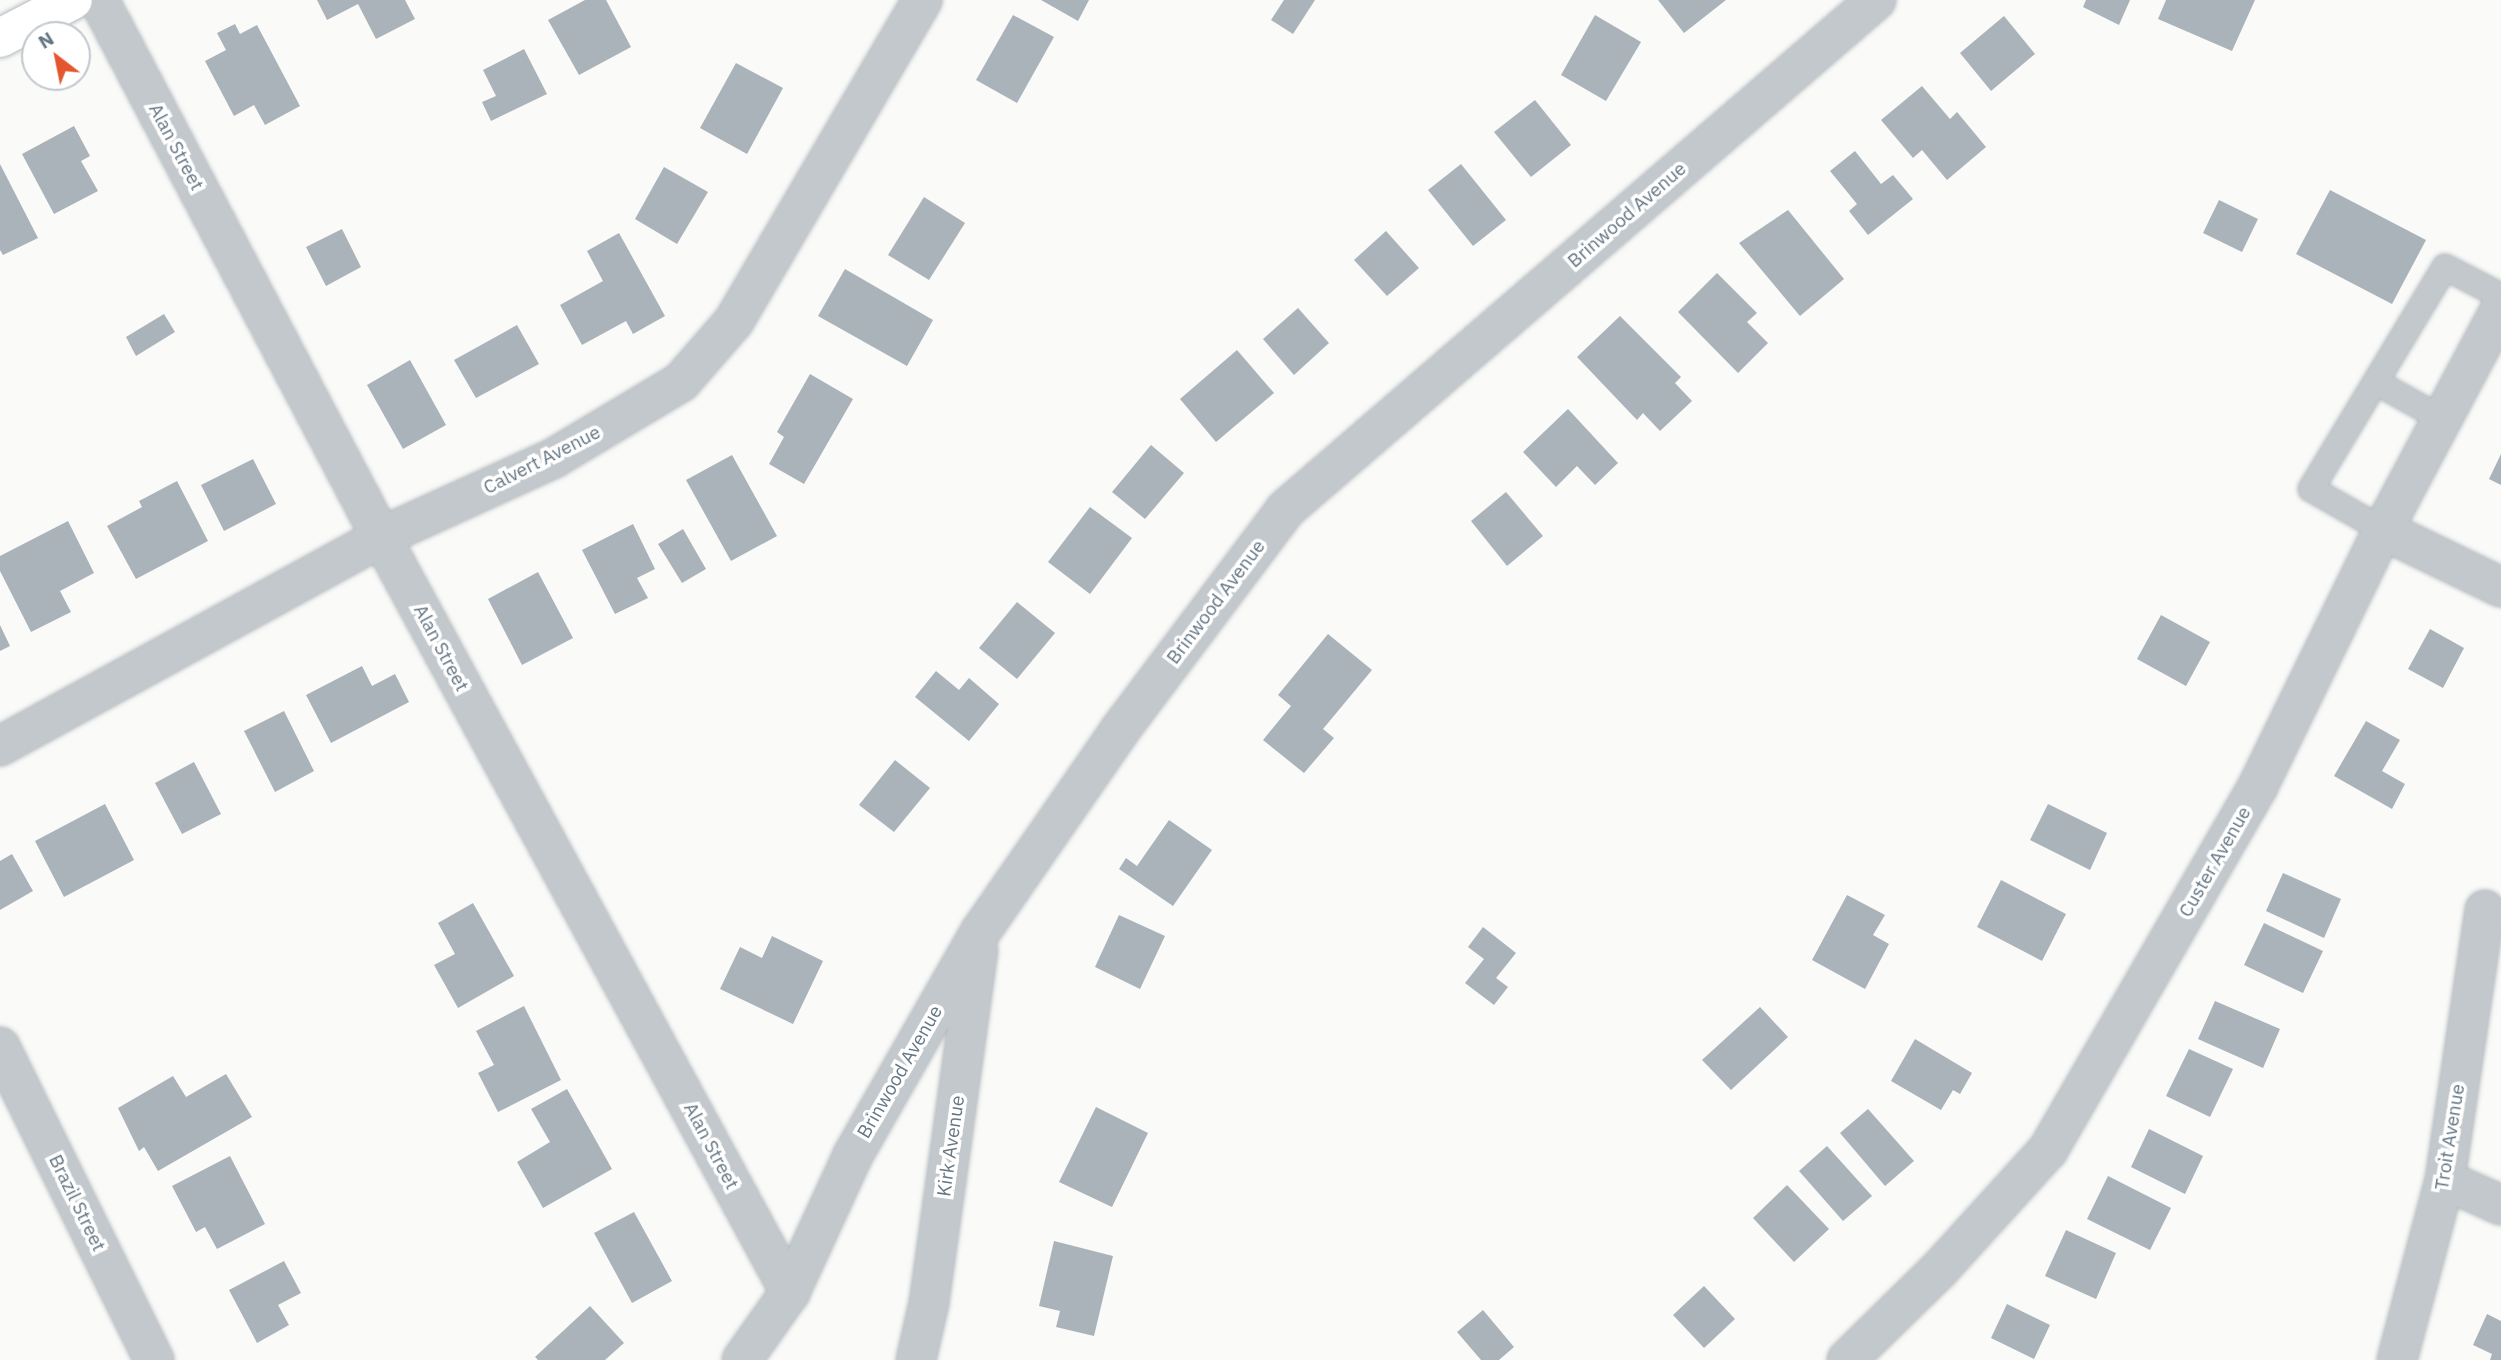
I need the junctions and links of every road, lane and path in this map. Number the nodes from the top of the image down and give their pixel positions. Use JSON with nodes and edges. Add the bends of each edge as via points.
{"nodes":[{"id":1,"x":73,"y":0,"type":"edge"},
{"id":2,"x":99,"y":0,"type":"edge"},
{"id":3,"x":922,"y":0,"type":"edge"},
{"id":4,"x":1877,"y":0,"type":"edge"},
{"id":5,"x":0,"y":38,"type":"edge"},
{"id":6,"x":2501,"y":296,"type":"edge"},
{"id":7,"x":2501,"y":308,"type":"edge"},
{"id":8,"x":2376,"y":383,"type":"junction"},
{"id":9,"x":2442,"y":419,"type":"junction"},
{"id":10,"x":2383,"y":530,"type":"junction"},
{"id":11,"x":381,"y":537,"type":"junction"},
{"id":12,"x":2501,"y":587,"type":"edge"},
{"id":13,"x":0,"y":746,"type":"edge"},
{"id":14,"x":2485,"y":910,"type":"dead end"},
{"id":15,"x":981,"y":931,"type":"junction"},
{"id":16,"x":0,"y":1047,"type":"edge"},
{"id":17,"x":2445,"y":1180,"type":"junction"},
{"id":18,"x":2501,"y":1206,"type":"edge"},
{"id":19,"x":790,"y":1292,"type":"junction"},
{"id":20,"x":154,"y":1360,"type":"edge"},
{"id":21,"x":742,"y":1360,"type":"edge"},
{"id":22,"x":916,"y":1360,"type":"edge"},
{"id":23,"x":1847,"y":1360,"type":"edge"},
{"id":24,"x":2397,"y":1360,"type":"edge"}],
"edges":[{"from":1,"to":5,"type":"street"},
{"from":2,"to":11,"type":"street","name":"Alan Street"},
{"from":3,"to":11,"type":"street","name":"Calvert Avenue","via":[[734,321],[681,382],[554,458]]},
{"from":4,"to":15,"type":"street","name":"Brinwood Avenue","via":[[1286,509],[1120,730]]},
{"from":6,"to":8,"type":"lane","via":[[2445,267]]},
{"from":7,"to":9,"type":"street","name":"Custer Avenue"},
{"from":8,"to":9,"type":"lane"},
{"from":8,"to":10,"type":"lane","via":[[2311,489]]},
{"from":9,"to":10,"type":"street","name":"Custer Avenue"},
{"from":10,"to":12,"type":"street"},
{"from":10,"to":23,"type":"street","name":"Custer Avenue","via":[[2258,786],[2048,1150],[1939,1270]]},
{"from":11,"to":13,"type":"street","name":"Calvert Avenue"},
{"from":11,"to":19,"type":"street","name":"Alan Street"},
{"from":14,"to":17,"type":"street","name":"Troit Avenue"},
{"from":15,"to":19,"type":"street","name":"Brinwood Avenue","via":[[853,1155]]},
{"from":15,"to":22,"type":"street","name":"Kirk Avenue","via":[[929,1303]]},
{"from":16,"to":20,"type":"street","name":"Brazil Street"},
{"from":17,"to":18,"type":"street"},
{"from":17,"to":24,"type":"street","name":"Troit Avenue"},
{"from":19,"to":21,"type":"street","name":"Brinwood Avenue"}]}
